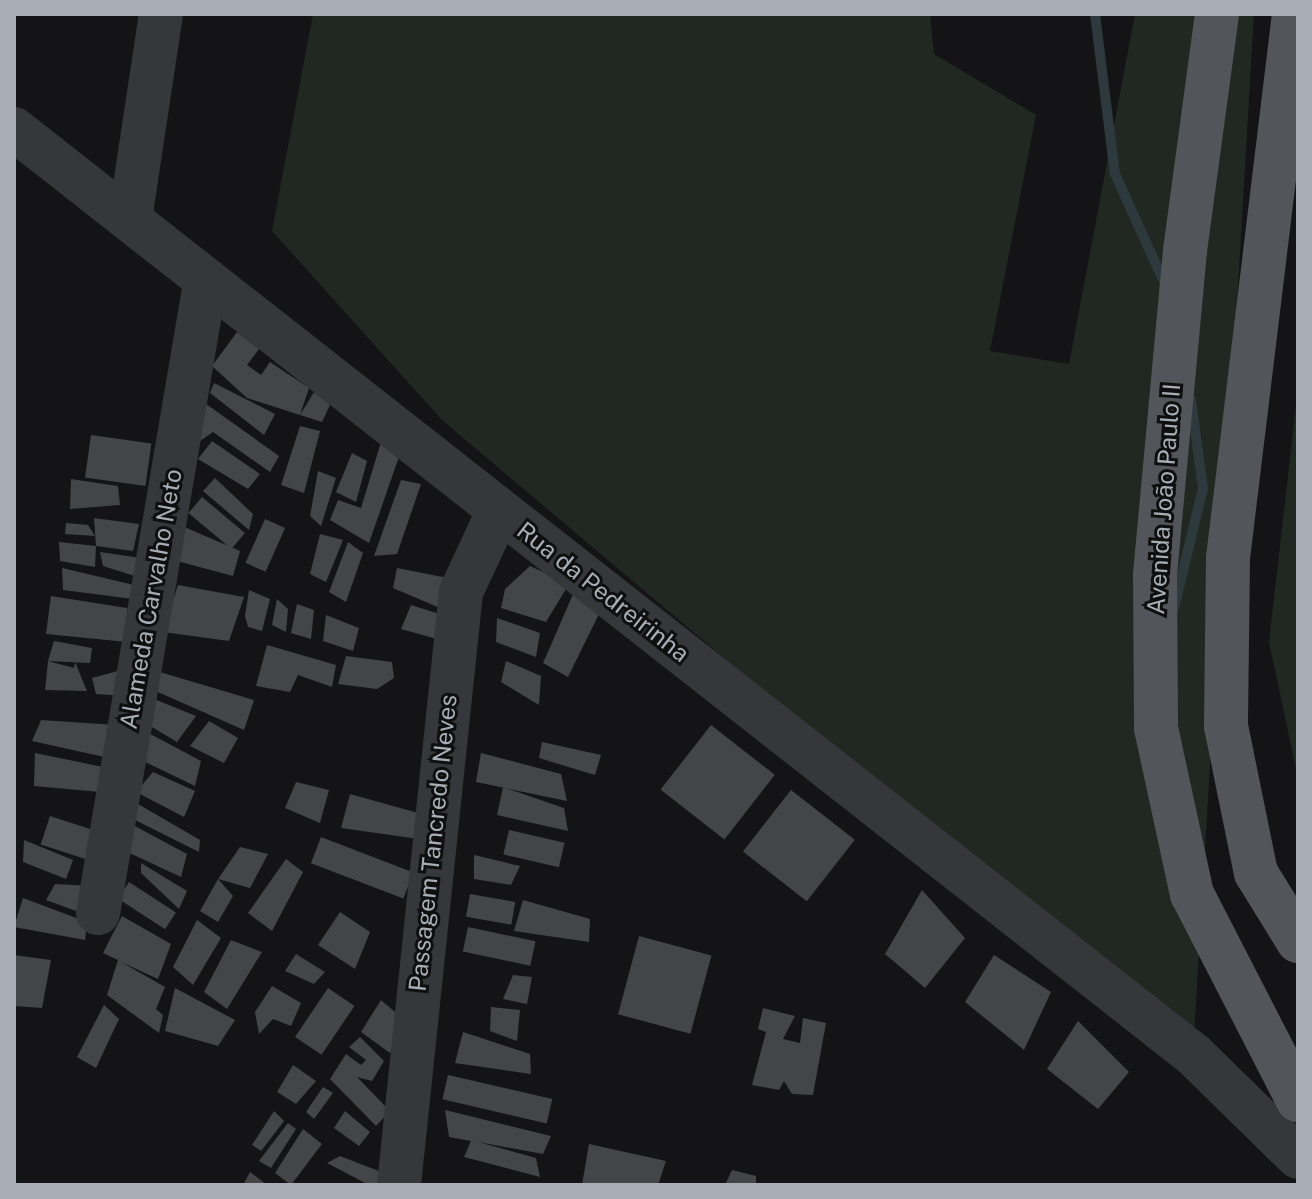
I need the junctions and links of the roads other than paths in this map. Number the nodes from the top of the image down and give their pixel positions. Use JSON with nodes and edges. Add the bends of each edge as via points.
{"nodes":[{"id":1,"x":161,"y":14,"type":"edge"},
{"id":2,"x":1217,"y":14,"type":"edge"},
{"id":3,"x":1294,"y":14,"type":"edge"},
{"id":4,"x":14,"y":129,"type":"edge"},
{"id":5,"x":130,"y":219,"type":"junction"},
{"id":6,"x":205,"y":284,"type":"junction"},
{"id":7,"x":499,"y":510,"type":"junction"},
{"id":8,"x":98,"y":913,"type":"dead end"},
{"id":9,"x":1298,"y":941,"type":"edge"},
{"id":10,"x":1298,"y":1100,"type":"edge"},
{"id":11,"x":1298,"y":1157,"type":"edge"},
{"id":12,"x":399,"y":1185,"type":"edge"}],
"edges":[{"from":1,"to":5,"type":"street"},
{"from":2,"to":10,"type":"main road","name":"Avenida João Paulo II","via":[[1155,576],[1156,728],[1192,894]]},
{"from":3,"to":9,"type":"main road","via":[[1228,558],[1226,726],[1256,873]]},
{"from":4,"to":5,"type":"street","name":"Rua da Pedreirinha"},
{"from":5,"to":6,"type":"street","name":"Rua da Pedreirinha"},
{"from":6,"to":7,"type":"street","name":"Rua da Pedreirinha"},
{"from":6,"to":8,"type":"street","name":"Alameda Carvalho Neto"},
{"from":7,"to":11,"type":"street","name":"Rua da Pedreirinha","via":[[1193,1054]]},
{"from":7,"to":12,"type":"street","name":"Passagem Tancredo Neves","via":[[461,592]]}]}
